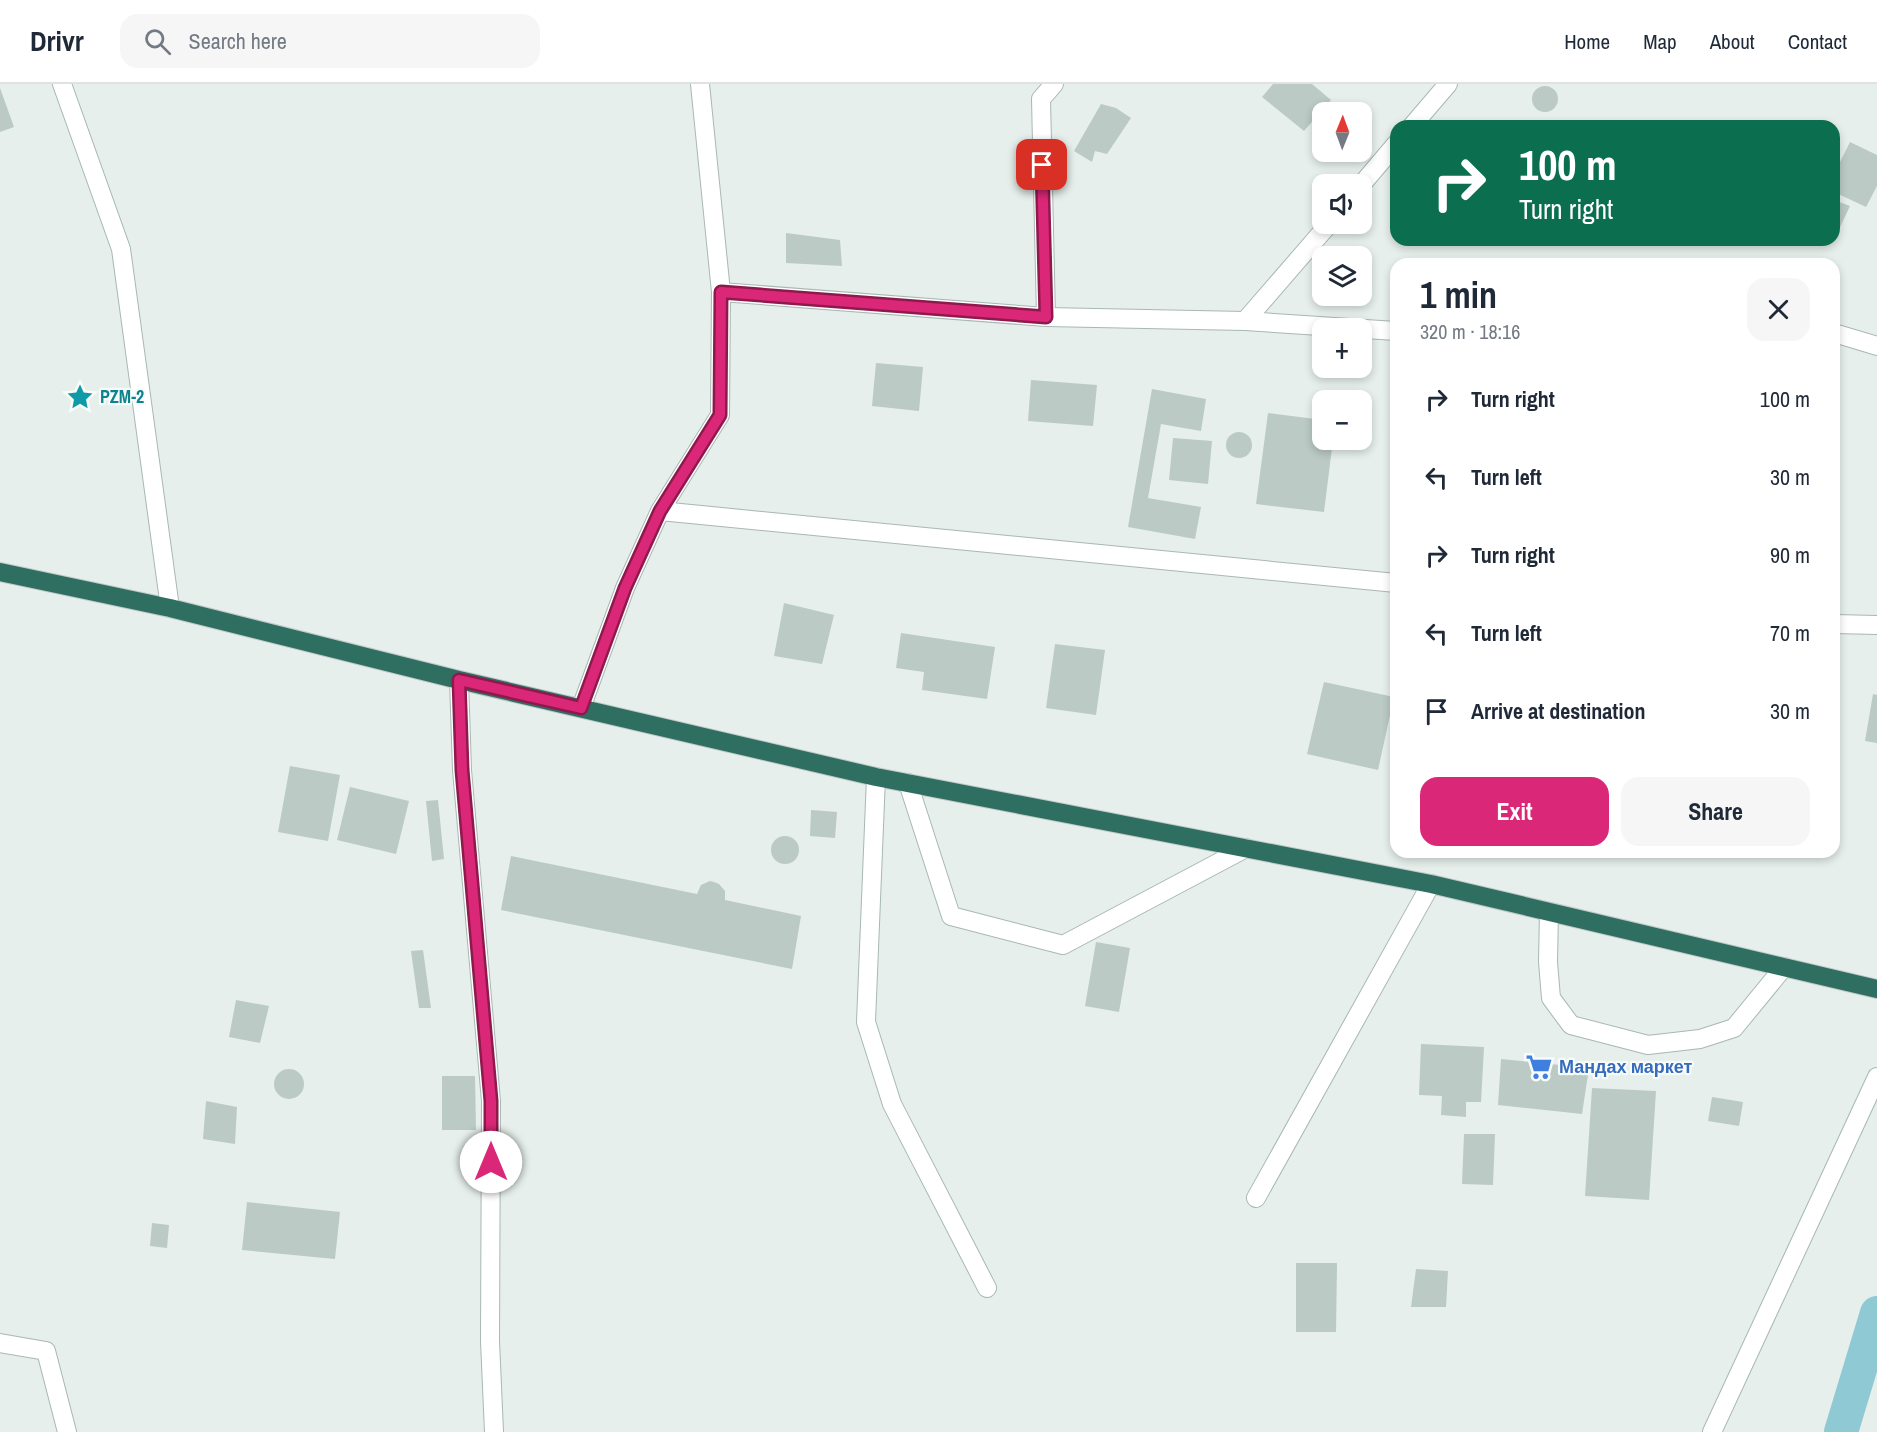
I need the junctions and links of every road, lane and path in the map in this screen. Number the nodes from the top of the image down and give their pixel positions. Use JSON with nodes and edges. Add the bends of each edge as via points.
{"nodes":[{"id":1,"x":62,"y":84,"type":"edge"},
{"id":2,"x":700,"y":84,"type":"edge"},
{"id":3,"x":1054,"y":84,"type":"edge"},
{"id":4,"x":1448,"y":84,"type":"edge"},
{"id":5,"x":1417,"y":120,"type":"edge"},
{"id":6,"x":1390,"y":151,"type":"edge"},
{"id":7,"x":1370,"y":174,"type":"edge"},
{"id":8,"x":1320,"y":234,"type":"edge"},
{"id":9,"x":721,"y":292,"type":"junction"},
{"id":10,"x":1046,"y":317,"type":"junction"},
{"id":11,"x":1245,"y":321,"type":"junction"},
{"id":12,"x":1390,"y":331,"type":"edge"},
{"id":13,"x":1840,"y":335,"type":"edge"},
{"id":14,"x":1877,"y":346,"type":"edge"},
{"id":15,"x":660,"y":511,"type":"junction"},
{"id":16,"x":0,"y":572,"type":"edge"},
{"id":17,"x":1390,"y":582,"type":"edge"},
{"id":18,"x":170,"y":608,"type":"junction"},
{"id":19,"x":1840,"y":624,"type":"edge"},
{"id":20,"x":1877,"y":625,"type":"edge"},
{"id":21,"x":459,"y":680,"type":"junction"},
{"id":22,"x":581,"y":708,"type":"junction"},
{"id":23,"x":876,"y":777,"type":"junction"},
{"id":24,"x":908,"y":783,"type":"junction"},
{"id":25,"x":1246,"y":848,"type":"junction"},
{"id":26,"x":1431,"y":884,"type":"junction"},
{"id":27,"x":1549,"y":912,"type":"junction"},
{"id":28,"x":1784,"y":967,"type":"junction"},
{"id":29,"x":1877,"y":989,"type":"edge"},
{"id":30,"x":1877,"y":1077,"type":"edge"},
{"id":31,"x":1256,"y":1198,"type":"dead end"},
{"id":32,"x":987,"y":1288,"type":"dead end"},
{"id":33,"x":0,"y":1343,"type":"edge"},
{"id":34,"x":67,"y":1432,"type":"edge"},
{"id":35,"x":494,"y":1432,"type":"edge"},
{"id":36,"x":1712,"y":1432,"type":"edge"}],
"edges":[{"from":1,"to":18,"type":"street","via":[[121,249]]},
{"from":2,"to":9,"type":"street"},
{"from":3,"to":10,"type":"street","via":[[1041,99]]},
{"from":4,"to":5,"type":"street"},
{"from":6,"to":7,"type":"street"},
{"from":8,"to":11,"type":"street"},
{"from":9,"to":10,"type":"street"},
{"from":9,"to":15,"type":"street","via":[[720,415]]},
{"from":10,"to":11,"type":"street"},
{"from":11,"to":12,"type":"street"},
{"from":13,"to":14,"type":"street"},
{"from":15,"to":17,"type":"street"},
{"from":15,"to":22,"type":"street","via":[[625,588]]},
{"from":16,"to":18,"type":"highway"},
{"from":18,"to":21,"type":"highway"},
{"from":19,"to":20,"type":"street"},
{"from":21,"to":22,"type":"highway"},
{"from":21,"to":35,"type":"street","via":[[462,770],[491,1101],[490,1341]]},
{"from":22,"to":23,"type":"highway"},
{"from":23,"to":24,"type":"highway"},
{"from":23,"to":32,"type":"street","via":[[866,1022],[892,1104]]},
{"from":24,"to":25,"type":"highway"},
{"from":24,"to":25,"type":"street","via":[[951,916],[1063,945]]},
{"from":25,"to":26,"type":"highway"},
{"from":26,"to":27,"type":"highway"},
{"from":26,"to":31,"type":"street"},
{"from":27,"to":28,"type":"highway"},
{"from":27,"to":28,"type":"street","via":[[1551,998],[1571,1025],[1648,1045],[1700,1039],[1734,1028]]},
{"from":28,"to":29,"type":"highway"},
{"from":30,"to":36,"type":"street"},
{"from":33,"to":34,"type":"street","via":[[46,1351]]}]}
